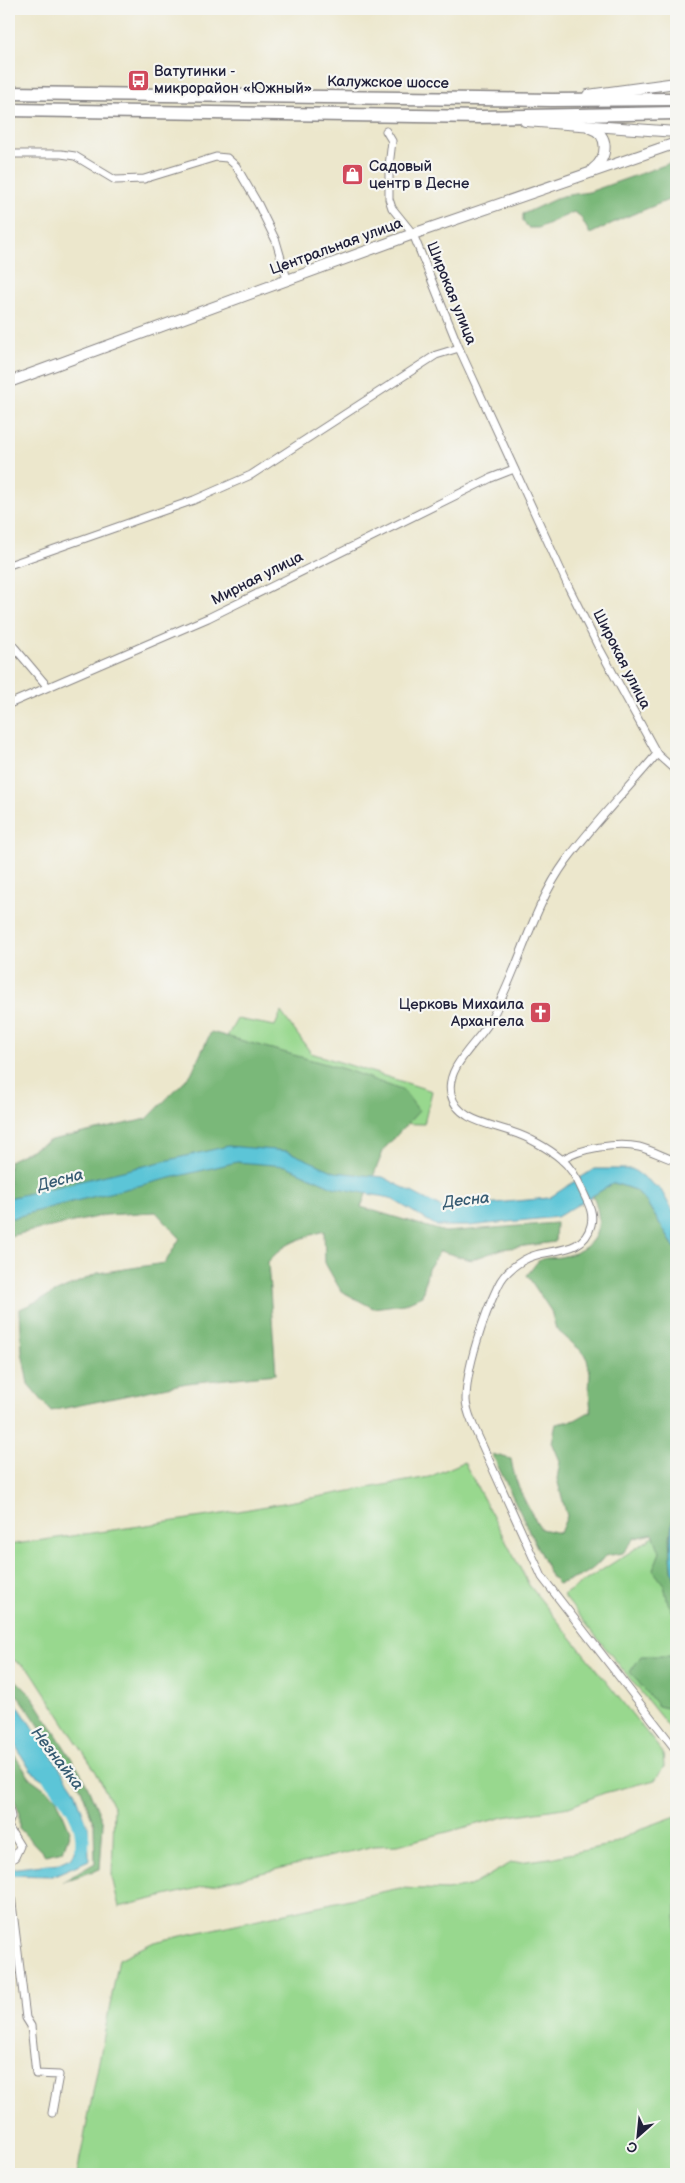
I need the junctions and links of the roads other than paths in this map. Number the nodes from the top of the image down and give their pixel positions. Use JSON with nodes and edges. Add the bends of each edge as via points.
{"nodes":[{"id":1,"x":676,"y":83,"type":"edge"},
{"id":2,"x":9,"y":92,"type":"edge"},
{"id":3,"x":676,"y":99,"type":"edge"},
{"id":4,"x":552,"y":100,"type":"junction"},
{"id":5,"x":9,"y":110,"type":"edge"},
{"id":6,"x":676,"y":113,"type":"edge"},
{"id":7,"x":482,"y":117,"type":"junction"},
{"id":8,"x":584,"y":126,"type":"junction"},
{"id":9,"x":386,"y":131,"type":"dead end"},
{"id":10,"x":676,"y":132,"type":"edge"},
{"id":11,"x":676,"y":143,"type":"edge"},
{"id":12,"x":9,"y":154,"type":"edge"},
{"id":13,"x":588,"y":172,"type":"junction"},
{"id":14,"x":413,"y":234,"type":"junction"},
{"id":15,"x":287,"y":279,"type":"junction"},
{"id":16,"x":459,"y":348,"type":"junction"},
{"id":17,"x":9,"y":382,"type":"edge"},
{"id":18,"x":514,"y":469,"type":"junction"},
{"id":19,"x":9,"y":565,"type":"edge"},
{"id":20,"x":9,"y":641,"type":"edge"},
{"id":21,"x":47,"y":686,"type":"junction"},
{"id":22,"x":9,"y":704,"type":"edge"},
{"id":23,"x":657,"y":754,"type":"junction"},
{"id":24,"x":676,"y":771,"type":"edge"},
{"id":25,"x":562,"y":1160,"type":"junction"},
{"id":26,"x":676,"y":1161,"type":"edge"},
{"id":27,"x":676,"y":1750,"type":"edge"},
{"id":28,"x":9,"y":1807,"type":"edge"},
{"id":29,"x":9,"y":1822,"type":"edge"},
{"id":30,"x":9,"y":1828,"type":"edge"},
{"id":31,"x":9,"y":1861,"type":"edge"},
{"id":32,"x":9,"y":1880,"type":"edge"},
{"id":33,"x":52,"y":2114,"type":"dead end"}],
"edges":[{"from":1,"to":4,"type":"street"},
{"from":2,"to":4,"type":"highway","name":"Калужское шоссе"},
{"from":3,"to":4,"type":"highway","name":"Калужское шоссе"},
{"from":5,"to":7,"type":"highway"},
{"from":6,"to":7,"type":"highway"},
{"from":7,"to":8,"type":"street"},
{"from":8,"to":10,"type":"street"},
{"from":8,"to":13,"type":"street","via":[[602,135],[605,144],[601,162]]},
{"from":9,"to":14,"type":"street","name":"Широкая улица","via":[[392,141],[389,199],[392,208]]},
{"from":11,"to":13,"type":"street","name":"Центральная улица"},
{"from":12,"to":15,"type":"street","via":[[75,156],[115,180],[144,179],[216,157],[227,158],[236,166],[258,204],[276,242]]},
{"from":13,"to":14,"type":"street","name":"Центральная улица"},
{"from":14,"to":15,"type":"street","name":"Центральная улица"},
{"from":14,"to":16,"type":"street","name":"Широкая улица"},
{"from":15,"to":17,"type":"street","name":"Центральная улица"},
{"from":16,"to":18,"type":"street","name":"Широкая улица"},
{"from":16,"to":19,"type":"street","via":[[436,355],[251,475],[194,500]]},
{"from":18,"to":21,"type":"street","name":"Мирная улица","via":[[208,618]]},
{"from":18,"to":23,"type":"street","name":"Широкая улица","via":[[597,644]]},
{"from":20,"to":21,"type":"street"},
{"from":21,"to":22,"type":"street","name":"Мирная улица"},
{"from":23,"to":24,"type":"street","name":"Широкая улица"},
{"from":23,"to":25,"type":"street","via":[[565,862],[545,895],[497,1008],[449,1083],[452,1098],[463,1112],[478,1122],[532,1141]]},
{"from":25,"to":26,"type":"street","via":[[574,1152],[598,1147],[638,1147]]},
{"from":25,"to":27,"type":"street","via":[[577,1177],[593,1215],[587,1238],[578,1245],[524,1259],[508,1271],[498,1285],[473,1356],[466,1402],[473,1425],[542,1577]]},
{"from":28,"to":29,"type":"street"},
{"from":30,"to":31,"type":"street","via":[[20,1846]]},
{"from":32,"to":33,"type":"street","via":[[36,2074],[59,2075]]}]}
